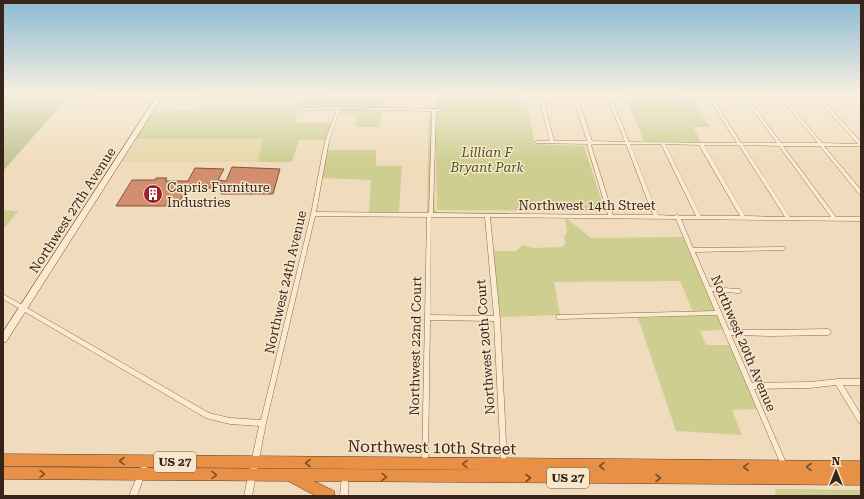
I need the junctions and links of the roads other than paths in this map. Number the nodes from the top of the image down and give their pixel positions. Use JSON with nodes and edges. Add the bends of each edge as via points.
{"nodes":[{"id":1,"x":146,"y":117,"type":"edge"},
{"id":2,"x":336,"y":117,"type":"edge"},
{"id":3,"x":434,"y":117,"type":"edge"},
{"id":4,"x":546,"y":117,"type":"edge"},
{"id":5,"x":582,"y":117,"type":"edge"},
{"id":6,"x":618,"y":117,"type":"edge"},
{"id":7,"x":723,"y":117,"type":"edge"},
{"id":8,"x":760,"y":117,"type":"edge"},
{"id":9,"x":798,"y":117,"type":"edge"},
{"id":10,"x":836,"y":117,"type":"edge"},
{"id":11,"x":537,"y":142,"type":"dead end"},
{"id":12,"x":552,"y":142,"type":"junction"},
{"id":13,"x":626,"y":142,"type":"junction"},
{"id":14,"x":590,"y":143,"type":"junction"},
{"id":15,"x":662,"y":143,"type":"junction"},
{"id":16,"x":701,"y":144,"type":"junction"},
{"id":17,"x":741,"y":144,"type":"junction"},
{"id":18,"x":780,"y":144,"type":"junction"},
{"id":19,"x":820,"y":144,"type":"junction"},
{"id":20,"x":861,"y":145,"type":"edge"},
{"id":21,"x":861,"y":193,"type":"edge"},
{"id":22,"x":313,"y":214,"type":"junction"},
{"id":23,"x":430,"y":214,"type":"junction"},
{"id":24,"x":487,"y":215,"type":"junction"},
{"id":25,"x":611,"y":216,"type":"junction"},
{"id":26,"x":656,"y":216,"type":"junction"},
{"id":27,"x":677,"y":216,"type":"junction"},
{"id":28,"x":699,"y":217,"type":"junction"},
{"id":29,"x":743,"y":217,"type":"junction"},
{"id":30,"x":788,"y":218,"type":"junction"},
{"id":31,"x":834,"y":218,"type":"junction"},
{"id":32,"x":861,"y":218,"type":"edge"},
{"id":33,"x":782,"y":248,"type":"dead end"},
{"id":34,"x":691,"y":250,"type":"junction"},
{"id":35,"x":708,"y":289,"type":"junction"},
{"id":36,"x":738,"y":291,"type":"dead end"},
{"id":37,"x":3,"y":296,"type":"edge"},
{"id":38,"x":23,"y":308,"type":"junction"},
{"id":39,"x":718,"y":313,"type":"junction"},
{"id":40,"x":427,"y":316,"type":"junction"},
{"id":41,"x":559,"y":317,"type":"dead end"},
{"id":42,"x":497,"y":319,"type":"junction"},
{"id":43,"x":726,"y":332,"type":"junction"},
{"id":44,"x":828,"y":332,"type":"dead end"},
{"id":45,"x":3,"y":339,"type":"edge"},
{"id":46,"x":838,"y":382,"type":"junction"},
{"id":47,"x":861,"y":382,"type":"edge"},
{"id":48,"x":750,"y":386,"type":"junction"},
{"id":49,"x":861,"y":421,"type":"edge"},
{"id":50,"x":263,"y":423,"type":"junction"},
{"id":51,"x":3,"y":460,"type":"edge"},
{"id":52,"x":31,"y":460,"type":"junction"},
{"id":53,"x":146,"y":462,"type":"junction"},
{"id":54,"x":255,"y":463,"type":"junction"},
{"id":55,"x":425,"y":464,"type":"junction"},
{"id":56,"x":504,"y":465,"type":"junction"},
{"id":57,"x":641,"y":466,"type":"junction"},
{"id":58,"x":785,"y":467,"type":"junction"},
{"id":59,"x":861,"y":467,"type":"edge"},
{"id":60,"x":3,"y":473,"type":"edge"},
{"id":61,"x":24,"y":474,"type":"junction"},
{"id":62,"x":141,"y":475,"type":"junction"},
{"id":63,"x":252,"y":476,"type":"junction"},
{"id":64,"x":292,"y":476,"type":"junction"},
{"id":65,"x":345,"y":476,"type":"junction"},
{"id":66,"x":425,"y":477,"type":"junction"},
{"id":67,"x":504,"y":478,"type":"junction"},
{"id":68,"x":627,"y":478,"type":"junction"},
{"id":69,"x":790,"y":479,"type":"junction"},
{"id":70,"x":861,"y":479,"type":"edge"},
{"id":71,"x":134,"y":496,"type":"edge"},
{"id":72,"x":248,"y":496,"type":"edge"},
{"id":73,"x":329,"y":496,"type":"edge"},
{"id":74,"x":344,"y":496,"type":"edge"}],
"edges":[{"from":1,"to":38,"type":"street","name":"Northwest 27th Avenue"},
{"from":2,"to":22,"type":"street","name":"Northwest 24th Avenue","via":[[327,142]]},
{"from":3,"to":23,"type":"street","name":"Northwest 22nd Court"},
{"from":4,"to":12,"type":"street"},
{"from":5,"to":14,"type":"street"},
{"from":6,"to":13,"type":"street"},
{"from":7,"to":17,"type":"street"},
{"from":8,"to":18,"type":"street"},
{"from":9,"to":19,"type":"street"},
{"from":10,"to":20,"type":"street"},
{"from":11,"to":12,"type":"street"},
{"from":12,"to":14,"type":"street"},
{"from":13,"to":14,"type":"street"},
{"from":13,"to":15,"type":"street"},
{"from":13,"to":26,"type":"street"},
{"from":14,"to":25,"type":"street"},
{"from":15,"to":16,"type":"street"},
{"from":15,"to":28,"type":"street"},
{"from":16,"to":17,"type":"street"},
{"from":16,"to":29,"type":"street"},
{"from":17,"to":18,"type":"street"},
{"from":17,"to":30,"type":"street"},
{"from":18,"to":19,"type":"street"},
{"from":18,"to":31,"type":"street"},
{"from":19,"to":20,"type":"street"},
{"from":19,"to":21,"type":"street"},
{"from":22,"to":23,"type":"street","name":"Northwest 14th Street"},
{"from":22,"to":50,"type":"street","name":"Northwest 24th Avenue"},
{"from":23,"to":24,"type":"street","name":"Northwest 14th Street"},
{"from":23,"to":40,"type":"street","name":"Northwest 22nd Court"},
{"from":24,"to":25,"type":"street","name":"Northwest 14th Street"},
{"from":24,"to":42,"type":"street","name":"Northwest 20th Court"},
{"from":25,"to":26,"type":"street","name":"Northwest 14th Street"},
{"from":26,"to":27,"type":"street","name":"Northwest 14th Street"},
{"from":27,"to":28,"type":"street","name":"Northwest 14th Street"},
{"from":27,"to":34,"type":"street","name":"Northwest 20th Avenue"},
{"from":28,"to":29,"type":"street","name":"Northwest 14th Street"},
{"from":29,"to":30,"type":"street","name":"Northwest 14th Street"},
{"from":30,"to":31,"type":"street","name":"Northwest 14th Street"},
{"from":31,"to":32,"type":"street","name":"Northwest 14th Street"},
{"from":33,"to":34,"type":"street"},
{"from":34,"to":35,"type":"street","name":"Northwest 20th Avenue"},
{"from":35,"to":36,"type":"street"},
{"from":35,"to":39,"type":"street","name":"Northwest 20th Avenue"},
{"from":37,"to":38,"type":"street"},
{"from":38,"to":45,"type":"street","name":"Northwest 27th Avenue"},
{"from":38,"to":50,"type":"street","via":[[208,416],[230,421]]},
{"from":39,"to":41,"type":"street"},
{"from":39,"to":43,"type":"street","name":"Northwest 20th Avenue"},
{"from":40,"to":42,"type":"street"},
{"from":40,"to":55,"type":"street","name":"Northwest 22nd Court"},
{"from":42,"to":56,"type":"street","name":"Northwest 20th Court"},
{"from":43,"to":44,"type":"street"},
{"from":43,"to":48,"type":"street","name":"Northwest 20th Avenue"},
{"from":46,"to":47,"type":"street"},
{"from":46,"to":48,"type":"street"},
{"from":46,"to":49,"type":"street"},
{"from":48,"to":58,"type":"street","name":"Northwest 20th Avenue"},
{"from":50,"to":54,"type":"street","name":"Northwest 24th Avenue"},
{"from":51,"to":52,"type":"highway","name":"Northwest 10th Street","number":"US 27"},
{"from":53,"to":52,"type":"highway","name":"Northwest 10th Street","number":"US 27","one_way":true},
{"from":52,"to":61,"type":"highway"},
{"from":53,"to":54,"type":"highway","name":"Northwest 10th Street","number":"US 27"},
{"from":53,"to":62,"type":"street"},
{"from":55,"to":54,"type":"highway","name":"Northwest 10th Street","number":"US 27","one_way":true},
{"from":54,"to":63,"type":"street","name":"Northwest 24th Avenue"},
{"from":56,"to":55,"type":"highway","name":"Northwest 10th Street","number":"US 27","one_way":true},
{"from":55,"to":66,"type":"street","name":"Northwest 22nd Court"},
{"from":57,"to":56,"type":"highway","name":"Northwest 10th Street","number":"US 27","one_way":true},
{"from":56,"to":67,"type":"street","name":"Northwest 20th Court"},
{"from":58,"to":57,"type":"highway","name":"Northwest 10th Street","number":"US 27","one_way":true},
{"from":57,"to":68,"type":"highway","via":[[636,474]]},
{"from":59,"to":58,"type":"highway","name":"Northwest 10th Street","number":"US 27","one_way":true},
{"from":58,"to":69,"type":"street","name":"Northwest 20th Avenue"},
{"from":60,"to":61,"type":"highway","number":"US 27"},
{"from":61,"to":62,"type":"highway","number":"US 27","one_way":true},
{"from":62,"to":63,"type":"highway","number":"US 27","one_way":true},
{"from":62,"to":71,"type":"street"},
{"from":63,"to":64,"type":"highway","number":"US 27"},
{"from":63,"to":72,"type":"street","name":"Northwest 24th Avenue"},
{"from":64,"to":65,"type":"highway","number":"US 27"},
{"from":64,"to":73,"type":"highway"},
{"from":65,"to":66,"type":"highway","number":"US 27","one_way":true},
{"from":65,"to":74,"type":"street"},
{"from":66,"to":67,"type":"highway","number":"US 27"},
{"from":67,"to":68,"type":"highway","number":"US 27","one_way":true},
{"from":68,"to":69,"type":"highway","number":"US 27","one_way":true},
{"from":69,"to":70,"type":"highway","number":"US 27"}]}
